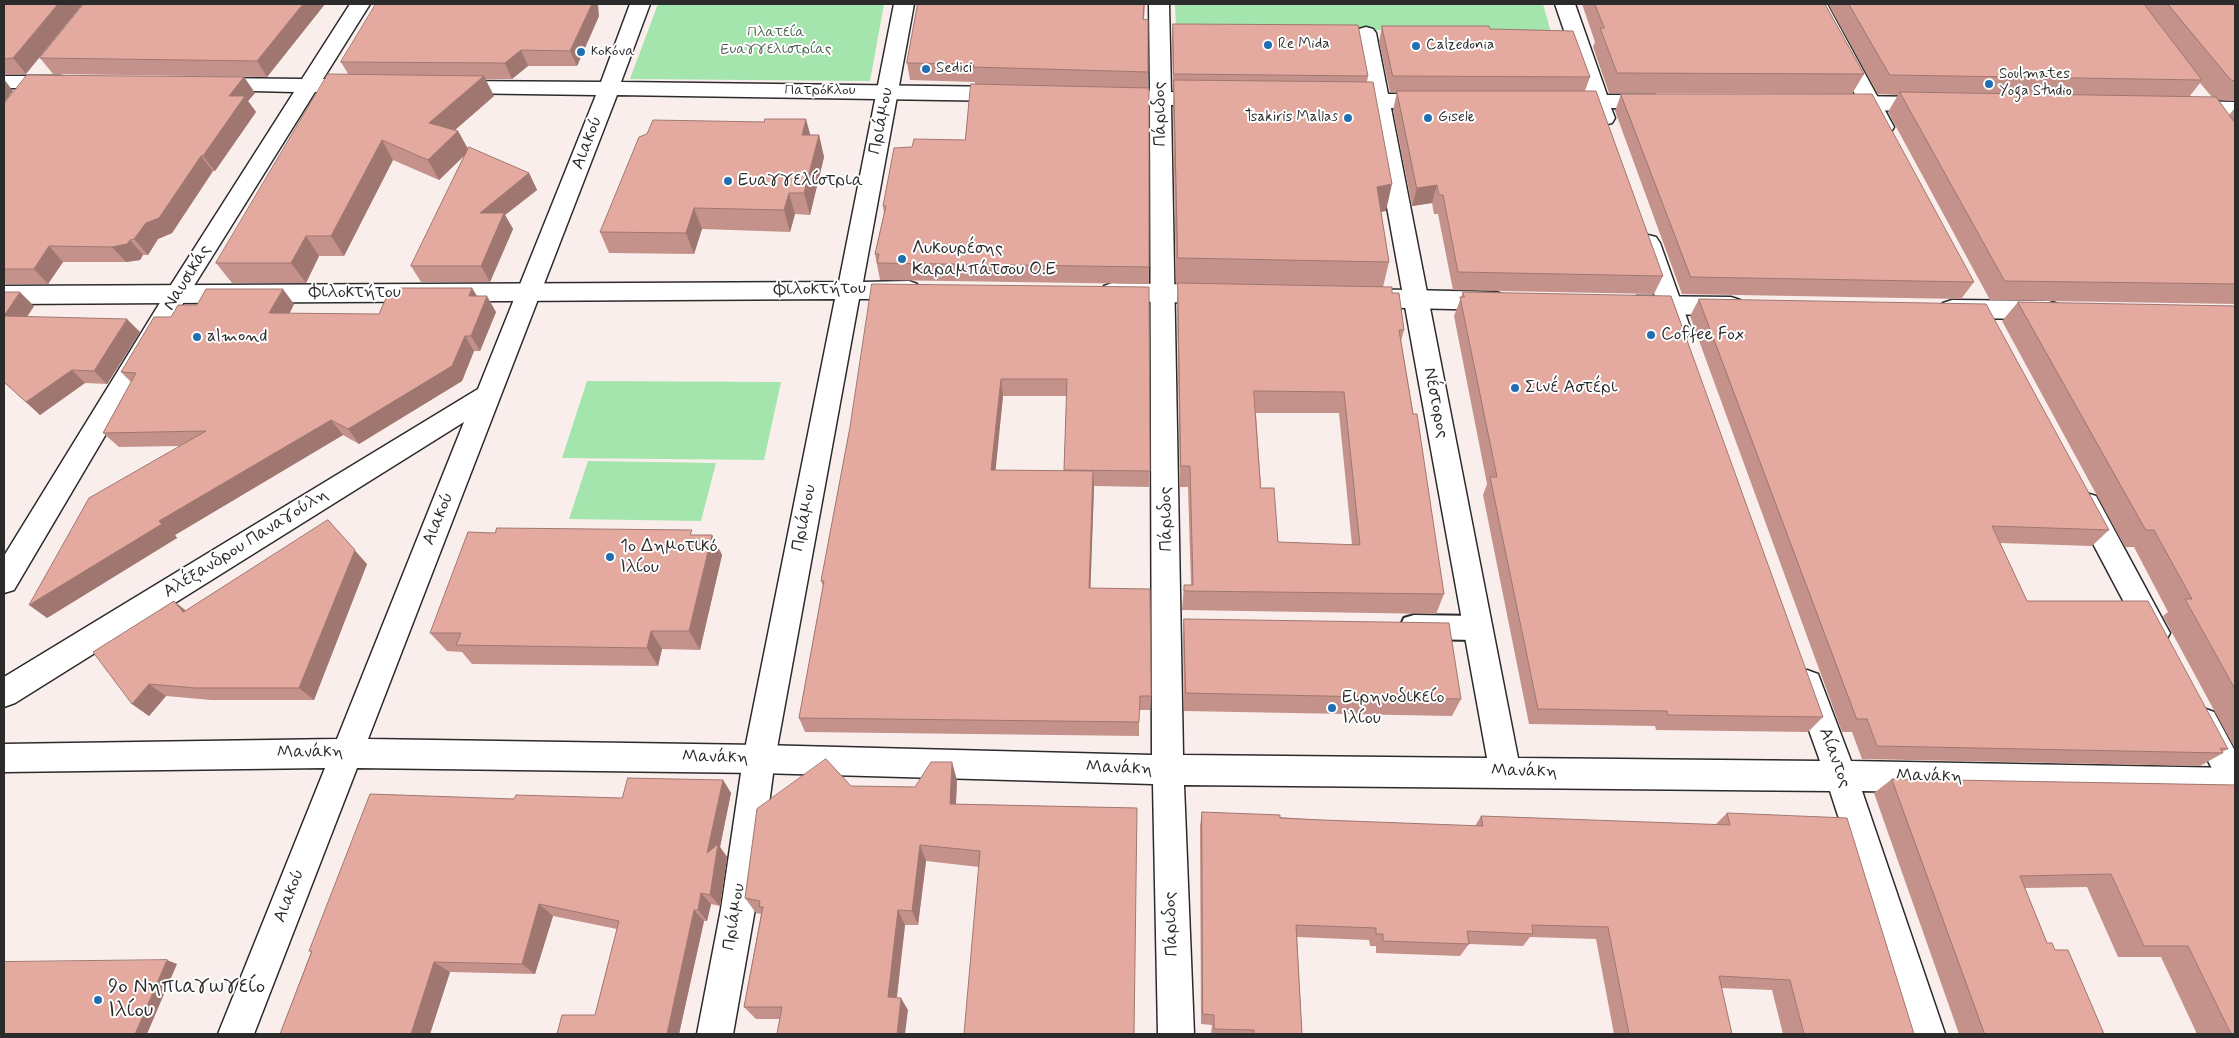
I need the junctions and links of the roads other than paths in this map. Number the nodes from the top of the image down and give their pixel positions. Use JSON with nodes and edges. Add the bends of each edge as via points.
{"nodes":[{"id":1,"x":360,"y":4,"type":"edge"},
{"id":2,"x":640,"y":4,"type":"edge"},
{"id":3,"x":904,"y":4,"type":"edge"},
{"id":4,"x":1158,"y":4,"type":"edge"},
{"id":5,"x":1564,"y":4,"type":"edge"},
{"id":6,"x":1818,"y":4,"type":"edge"},
{"id":7,"x":1366,"y":33,"type":"dead end"},
{"id":8,"x":40,"y":74,"type":"junction"},
{"id":9,"x":4,"y":82,"type":"edge"},
{"id":10,"x":82,"y":82,"type":"edge"},
{"id":11,"x":191,"y":84,"type":"edge"},
{"id":12,"x":309,"y":86,"type":"junction"},
{"id":13,"x":379,"y":86,"type":"edge"},
{"id":14,"x":2189,"y":86,"type":"edge"},
{"id":15,"x":429,"y":87,"type":"edge"},
{"id":16,"x":609,"y":89,"type":"junction"},
{"id":17,"x":888,"y":91,"type":"junction"},
{"id":18,"x":1024,"y":95,"type":"edge"},
{"id":19,"x":1092,"y":96,"type":"edge"},
{"id":20,"x":1160,"y":98,"type":"junction"},
{"id":21,"x":1227,"y":99,"type":"edge"},
{"id":22,"x":1323,"y":100,"type":"edge"},
{"id":23,"x":1380,"y":101,"type":"junction"},
{"id":24,"x":1450,"y":101,"type":"edge"},
{"id":25,"x":1548,"y":101,"type":"edge"},
{"id":26,"x":1598,"y":102,"type":"junction"},
{"id":27,"x":1675,"y":102,"type":"edge"},
{"id":28,"x":1821,"y":103,"type":"edge"},
{"id":29,"x":1870,"y":103,"type":"junction"},
{"id":30,"x":16,"y":104,"type":"edge"},
{"id":31,"x":1949,"y":104,"type":"edge"},
{"id":32,"x":2167,"y":108,"type":"edge"},
{"id":33,"x":2206,"y":109,"type":"junction"},
{"id":34,"x":2235,"y":109,"type":"edge"},
{"id":35,"x":2224,"y":131,"type":"edge"},
{"id":36,"x":1611,"y":139,"type":"edge"},
{"id":37,"x":1893,"y":146,"type":"edge"},
{"id":38,"x":1641,"y":222,"type":"edge"},
{"id":39,"x":849,"y":290,"type":"junction"},
{"id":40,"x":928,"y":290,"type":"edge"},
{"id":41,"x":1086,"y":292,"type":"edge"},
{"id":42,"x":529,"y":293,"type":"junction"},
{"id":43,"x":1164,"y":293,"type":"junction"},
{"id":44,"x":177,"y":294,"type":"junction"},
{"id":45,"x":4,"y":295,"type":"edge"},
{"id":46,"x":1232,"y":295,"type":"edge"},
{"id":47,"x":1338,"y":297,"type":"edge"},
{"id":48,"x":1415,"y":299,"type":"junction"},
{"id":49,"x":1977,"y":300,"type":"junction"},
{"id":50,"x":1518,"y":301,"type":"edge"},
{"id":51,"x":1614,"y":304,"type":"edge"},
{"id":52,"x":1671,"y":306,"type":"junction"},
{"id":53,"x":1748,"y":306,"type":"edge"},
{"id":54,"x":1933,"y":308,"type":"edge"},
{"id":55,"x":2070,"y":311,"type":"edge"},
{"id":56,"x":1996,"y":335,"type":"edge"},
{"id":57,"x":1688,"y":353,"type":"edge"},
{"id":58,"x":488,"y":395,"type":"junction"},
{"id":59,"x":2076,"y":484,"type":"edge"},
{"id":60,"x":4,"y":581,"type":"edge"},
{"id":61,"x":1388,"y":627,"type":"edge"},
{"id":62,"x":1478,"y":628,"type":"junction"},
{"id":63,"x":2165,"y":651,"type":"edge"},
{"id":64,"x":1797,"y":654,"type":"edge"},
{"id":65,"x":4,"y":694,"type":"edge"},
{"id":66,"x":2193,"y":703,"type":"edge"},
{"id":67,"x":347,"y":752,"type":"junction"},
{"id":68,"x":4,"y":758,"type":"edge"},
{"id":69,"x":759,"y":758,"type":"junction"},
{"id":70,"x":1168,"y":770,"type":"junction"},
{"id":71,"x":1505,"y":772,"type":"junction"},
{"id":72,"x":1841,"y":776,"type":"junction"},
{"id":73,"x":2235,"y":783,"type":"edge"},
{"id":74,"x":236,"y":1034,"type":"edge"},
{"id":75,"x":715,"y":1034,"type":"edge"},
{"id":76,"x":1176,"y":1034,"type":"edge"},
{"id":77,"x":1927,"y":1034,"type":"edge"}],
"edges":[{"from":1,"to":12,"type":"street","name":"Ναυσικάς"},
{"from":2,"to":16,"type":"street","name":"Αιακού"},
{"from":3,"to":17,"type":"street","name":"Πριάμου"},
{"from":4,"to":20,"type":"street","name":"Πάριδος","via":[[1168,32]]},
{"from":5,"to":26,"type":"street","via":[[1565,35]]},
{"from":6,"to":29,"type":"street"},
{"from":7,"to":23,"type":"street","name":"Νέστορος"},
{"from":8,"to":9,"type":"street"},
{"from":8,"to":10,"type":"street"},
{"from":8,"to":30,"type":"street"},
{"from":11,"to":12,"type":"street"},
{"from":12,"to":13,"type":"street"},
{"from":12,"to":44,"type":"street","name":"Ναυσικάς"},
{"from":14,"to":33,"type":"street"},
{"from":15,"to":16,"type":"street","name":"Πατρόκλου"},
{"from":16,"to":17,"type":"street","name":"Πατρόκλου"},
{"from":16,"to":42,"type":"street","name":"Αιακού"},
{"from":17,"to":18,"type":"street","name":"Πατρόκλου"},
{"from":17,"to":39,"type":"street","name":"Πριάμου"},
{"from":19,"to":20,"type":"street"},
{"from":20,"to":21,"type":"street"},
{"from":20,"to":43,"type":"street","name":"Πάριδος"},
{"from":22,"to":23,"type":"street"},
{"from":23,"to":24,"type":"street"},
{"from":23,"to":48,"type":"street","name":"Νέστορος"},
{"from":25,"to":26,"type":"street"},
{"from":26,"to":27,"type":"street"},
{"from":26,"to":36,"type":"street"},
{"from":28,"to":29,"type":"street"},
{"from":29,"to":31,"type":"street"},
{"from":29,"to":37,"type":"street"},
{"from":32,"to":33,"type":"street"},
{"from":33,"to":34,"type":"street"},
{"from":33,"to":35,"type":"street"},
{"from":38,"to":52,"type":"street"},
{"from":39,"to":40,"type":"street","name":"Φιλοκτήτου"},
{"from":39,"to":42,"type":"street","name":"Φιλοκτήτου"},
{"from":39,"to":69,"type":"street","name":"Πριάμου"},
{"from":41,"to":43,"type":"street"},
{"from":42,"to":44,"type":"street","name":"Φιλοκτήτου"},
{"from":42,"to":58,"type":"street","name":"Αιακού"},
{"from":43,"to":46,"type":"street"},
{"from":43,"to":70,"type":"street","name":"Πάριδος","via":[[1178,624]]},
{"from":44,"to":45,"type":"street","name":"Φιλοκτήτου"},
{"from":44,"to":60,"type":"street","name":"Ναυσικάς"},
{"from":47,"to":48,"type":"street"},
{"from":48,"to":50,"type":"street"},
{"from":48,"to":62,"type":"street","name":"Νέστορος"},
{"from":49,"to":54,"type":"street"},
{"from":49,"to":55,"type":"street"},
{"from":49,"to":56,"type":"street"},
{"from":51,"to":52,"type":"street"},
{"from":52,"to":53,"type":"street"},
{"from":52,"to":57,"type":"street"},
{"from":58,"to":65,"type":"street","name":"Αλέξανδρου Παναγούλη"},
{"from":58,"to":67,"type":"street","name":"Αιακού"},
{"from":59,"to":63,"type":"street"},
{"from":61,"to":62,"type":"lane"},
{"from":62,"to":71,"type":"street","name":"Νέστορος"},
{"from":64,"to":72,"type":"street","name":"Αίαντος"},
{"from":66,"to":73,"type":"street"},
{"from":67,"to":68,"type":"street","name":"Μανάκη"},
{"from":67,"to":69,"type":"street","name":"Μανάκη"},
{"from":67,"to":74,"type":"street","name":"Αιακού"},
{"from":69,"to":70,"type":"street","name":"Μανάκη"},
{"from":69,"to":75,"type":"street","name":"Πριάμου","via":[[738,909]]},
{"from":70,"to":71,"type":"street","name":"Μανάκη"},
{"from":70,"to":76,"type":"street","name":"Πάριδος"},
{"from":71,"to":72,"type":"street","name":"Μανάκη"},
{"from":72,"to":73,"type":"street","name":"Μανάκη"},
{"from":72,"to":77,"type":"street","name":"Αίαντος"}]}
